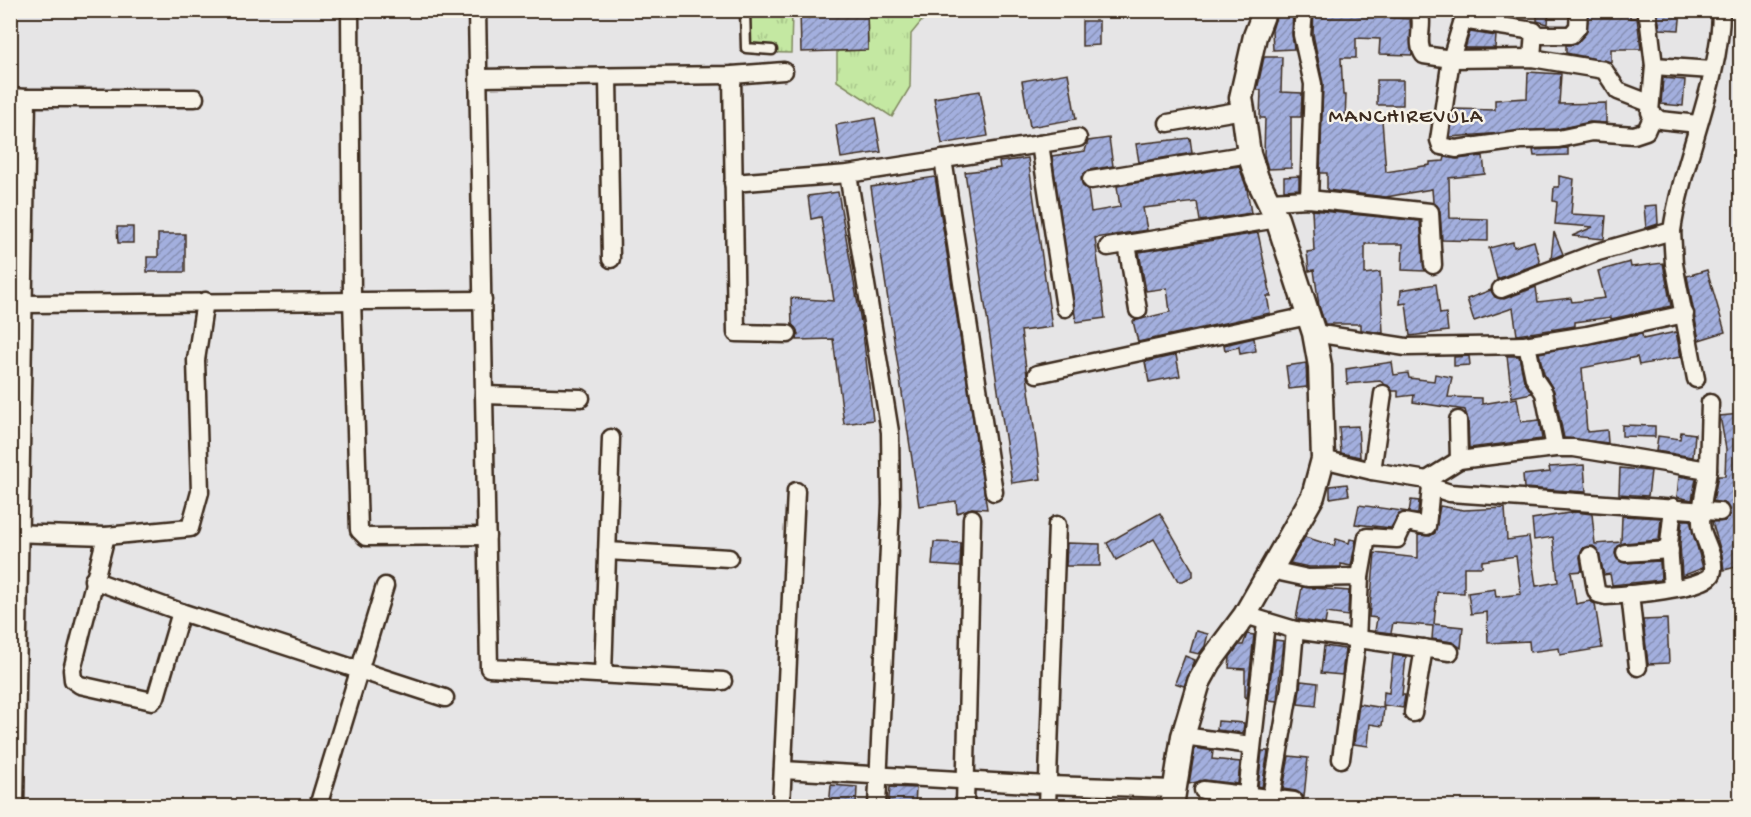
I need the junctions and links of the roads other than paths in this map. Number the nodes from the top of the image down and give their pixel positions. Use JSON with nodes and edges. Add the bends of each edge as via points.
{"nodes":[{"id":1,"x":350,"y":10,"type":"edge"},
{"id":2,"x":477,"y":10,"type":"edge"},
{"id":3,"x":745,"y":10,"type":"edge"},
{"id":4,"x":1265,"y":10,"type":"edge"},
{"id":5,"x":1304,"y":10,"type":"edge"},
{"id":6,"x":1418,"y":10,"type":"edge"},
{"id":7,"x":1579,"y":10,"type":"edge"},
{"id":8,"x":1644,"y":10,"type":"edge"},
{"id":9,"x":1721,"y":10,"type":"edge"},
{"id":10,"x":1533,"y":35,"type":"junction"},
{"id":11,"x":772,"y":50,"type":"dead end"},
{"id":12,"x":1532,"y":58,"type":"junction"},
{"id":13,"x":1451,"y":59,"type":"junction"},
{"id":14,"x":1654,"y":66,"type":"junction"},
{"id":15,"x":1712,"y":70,"type":"junction"},
{"id":16,"x":784,"y":71,"type":"dead end"},
{"id":17,"x":732,"y":75,"type":"junction"},
{"id":18,"x":608,"y":76,"type":"junction"},
{"id":19,"x":479,"y":78,"type":"junction"},
{"id":20,"x":19,"y":98,"type":"edge"},
{"id":21,"x":195,"y":98,"type":"dead end"},
{"id":22,"x":1651,"y":109,"type":"junction"},
{"id":23,"x":1243,"y":110,"type":"junction"},
{"id":24,"x":1168,"y":123,"type":"dead end"},
{"id":25,"x":1698,"y":124,"type":"junction"},
{"id":26,"x":1078,"y":138,"type":"dead end"},
{"id":27,"x":1040,"y":144,"type":"junction"},
{"id":28,"x":1249,"y":154,"type":"junction"},
{"id":29,"x":943,"y":159,"type":"junction"},
{"id":30,"x":848,"y":174,"type":"junction"},
{"id":31,"x":1091,"y":180,"type":"dead end"},
{"id":32,"x":733,"y":183,"type":"junction"},
{"id":33,"x":1309,"y":200,"type":"junction"},
{"id":34,"x":1273,"y":210,"type":"junction"},
{"id":35,"x":1672,"y":231,"type":"junction"},
{"id":36,"x":1126,"y":244,"type":"junction"},
{"id":37,"x":1108,"y":247,"type":"dead end"},
{"id":38,"x":611,"y":260,"type":"dead end"},
{"id":39,"x":1433,"y":265,"type":"dead end"},
{"id":40,"x":1501,"y":289,"type":"dead end"},
{"id":41,"x":352,"y":299,"type":"junction"},
{"id":42,"x":483,"y":300,"type":"junction"},
{"id":43,"x":205,"y":301,"type":"junction"},
{"id":44,"x":24,"y":304,"type":"junction"},
{"id":45,"x":1065,"y":308,"type":"dead end"},
{"id":46,"x":1138,"y":310,"type":"dead end"},
{"id":47,"x":1684,"y":314,"type":"junction"},
{"id":48,"x":1311,"y":325,"type":"junction"},
{"id":49,"x":788,"y":334,"type":"dead end"},
{"id":50,"x":1527,"y":345,"type":"junction"},
{"id":51,"x":1488,"y":351,"type":"dead end"},
{"id":52,"x":1036,"y":374,"type":"dead end"},
{"id":53,"x":1696,"y":379,"type":"dead end"},
{"id":54,"x":1383,"y":394,"type":"dead end"},
{"id":55,"x":484,"y":395,"type":"junction"},
{"id":56,"x":581,"y":398,"type":"dead end"},
{"id":57,"x":1710,"y":403,"type":"dead end"},
{"id":58,"x":1458,"y":420,"type":"dead end"},
{"id":59,"x":611,"y":438,"type":"dead end"},
{"id":60,"x":1555,"y":448,"type":"junction"},
{"id":61,"x":1323,"y":459,"type":"junction"},
{"id":62,"x":1459,"y":460,"type":"junction"},
{"id":63,"x":1708,"y":470,"type":"junction"},
{"id":64,"x":1372,"y":471,"type":"junction"},
{"id":65,"x":1429,"y":483,"type":"junction"},
{"id":66,"x":796,"y":491,"type":"dead end"},
{"id":67,"x":994,"y":492,"type":"dead end"},
{"id":68,"x":1673,"y":507,"type":"junction"},
{"id":69,"x":1712,"y":511,"type":"junction"},
{"id":70,"x":972,"y":518,"type":"dead end"},
{"id":71,"x":1057,"y":525,"type":"dead end"},
{"id":72,"x":15,"y":533,"type":"edge"},
{"id":73,"x":106,"y":536,"type":"junction"},
{"id":74,"x":487,"y":536,"type":"junction"},
{"id":75,"x":1670,"y":550,"type":"junction"},
{"id":76,"x":607,"y":551,"type":"junction"},
{"id":77,"x":1625,"y":553,"type":"dead end"},
{"id":78,"x":1590,"y":556,"type":"dead end"},
{"id":79,"x":729,"y":558,"type":"dead end"},
{"id":80,"x":1271,"y":570,"type":"junction"},
{"id":81,"x":1360,"y":577,"type":"junction"},
{"id":82,"x":93,"y":580,"type":"junction"},
{"id":83,"x":385,"y":586,"type":"dead end"},
{"id":84,"x":1672,"y":588,"type":"junction"},
{"id":85,"x":1630,"y":594,"type":"junction"},
{"id":86,"x":181,"y":612,"type":"junction"},
{"id":87,"x":1256,"y":619,"type":"junction"},
{"id":88,"x":1295,"y":630,"type":"junction"},
{"id":89,"x":1357,"y":640,"type":"junction"},
{"id":90,"x":1424,"y":648,"type":"junction"},
{"id":91,"x":1450,"y":652,"type":"dead end"},
{"id":92,"x":1638,"y":667,"type":"dead end"},
{"id":93,"x":361,"y":672,"type":"junction"},
{"id":94,"x":603,"y":674,"type":"junction"},
{"id":95,"x":723,"y":681,"type":"dead end"},
{"id":96,"x":445,"y":698,"type":"dead end"},
{"id":97,"x":1413,"y":713,"type":"dead end"},
{"id":98,"x":1183,"y":736,"type":"junction"},
{"id":99,"x":1251,"y":745,"type":"junction"},
{"id":100,"x":1341,"y":759,"type":"dead end"},
{"id":101,"x":783,"y":770,"type":"junction"},
{"id":102,"x":879,"y":776,"type":"junction"},
{"id":103,"x":966,"y":780,"type":"junction"},
{"id":104,"x":1048,"y":785,"type":"junction"},
{"id":105,"x":1203,"y":790,"type":"dead end"},
{"id":106,"x":1247,"y":794,"type":"junction"},
{"id":107,"x":1271,"y":797,"type":"junction"},
{"id":108,"x":1173,"y":798,"type":"edge"},
{"id":109,"x":1294,"y":801,"type":"dead end"},
{"id":110,"x":15,"y":807,"type":"edge"},
{"id":111,"x":318,"y":807,"type":"edge"},
{"id":112,"x":781,"y":807,"type":"edge"},
{"id":113,"x":877,"y":807,"type":"edge"},
{"id":114,"x":965,"y":807,"type":"edge"},
{"id":115,"x":1047,"y":807,"type":"edge"}],
"edges":[{"from":1,"to":41,"type":"street"},
{"from":2,"to":19,"type":"street"},
{"from":3,"to":11,"type":"lane","via":[[746,48]]},
{"from":4,"to":23,"type":"street","via":[[1241,98]]},
{"from":5,"to":33,"type":"street","via":[[1302,35],[1313,84]]},
{"from":6,"to":13,"type":"street","via":[[1420,50],[1424,55]]},
{"from":7,"to":10,"type":"street","via":[[1578,27],[1571,35]]},
{"from":8,"to":14,"type":"street"},
{"from":9,"to":15,"type":"street"},
{"from":10,"to":12,"type":"street"},
{"from":10,"to":13,"type":"street","via":[[1534,31],[1466,22],[1459,29]]},
{"from":12,"to":13,"type":"street"},
{"from":12,"to":22,"type":"street","via":[[1604,70],[1618,91]]},
{"from":13,"to":22,"type":"street","via":[[1439,140],[1446,148],[1558,139],[1592,132],[1634,135],[1646,131]]},
{"from":14,"to":15,"type":"street"},
{"from":14,"to":22,"type":"street"},
{"from":15,"to":25,"type":"street"},
{"from":16,"to":17,"type":"street"},
{"from":17,"to":18,"type":"street"},
{"from":17,"to":32,"type":"street"},
{"from":18,"to":19,"type":"street"},
{"from":18,"to":38,"type":"street"},
{"from":19,"to":42,"type":"street"},
{"from":20,"to":21,"type":"street"},
{"from":20,"to":44,"type":"street"},
{"from":22,"to":25,"type":"street","via":[[1660,120]]},
{"from":23,"to":24,"type":"street"},
{"from":23,"to":28,"type":"street"},
{"from":25,"to":35,"type":"street","via":[[1678,193]]},
{"from":26,"to":27,"type":"street"},
{"from":27,"to":29,"type":"street"},
{"from":27,"to":45,"type":"street"},
{"from":28,"to":31,"type":"street"},
{"from":28,"to":34,"type":"street"},
{"from":29,"to":30,"type":"street"},
{"from":29,"to":67,"type":"street"},
{"from":30,"to":32,"type":"street"},
{"from":30,"to":102,"type":"street","via":[[890,432],[891,504]]},
{"from":32,"to":49,"type":"street","via":[[736,333]]},
{"from":33,"to":34,"type":"street"},
{"from":33,"to":39,"type":"street","via":[[1430,212]]},
{"from":34,"to":36,"type":"street"},
{"from":34,"to":48,"type":"street"},
{"from":35,"to":40,"type":"street","via":[[1598,252]]},
{"from":35,"to":47,"type":"street"},
{"from":36,"to":37,"type":"street"},
{"from":36,"to":46,"type":"street"},
{"from":41,"to":42,"type":"street"},
{"from":41,"to":43,"type":"street"},
{"from":41,"to":74,"type":"street","via":[[358,531],[366,537]]},
{"from":42,"to":55,"type":"street"},
{"from":43,"to":44,"type":"street"},
{"from":43,"to":73,"type":"street","via":[[196,360],[200,492],[190,528]]},
{"from":44,"to":72,"type":"street"},
{"from":47,"to":50,"type":"street"},
{"from":47,"to":53,"type":"street"},
{"from":48,"to":50,"type":"street","via":[[1406,347]]},
{"from":48,"to":52,"type":"street"},
{"from":48,"to":61,"type":"street","via":[[1320,366]]},
{"from":50,"to":51,"type":"street"},
{"from":50,"to":60,"type":"street","via":[[1534,378],[1544,393]]},
{"from":54,"to":64,"type":"street"},
{"from":55,"to":56,"type":"street"},
{"from":55,"to":74,"type":"street"},
{"from":57,"to":63,"type":"street"},
{"from":58,"to":62,"type":"street"},
{"from":59,"to":76,"type":"street"},
{"from":60,"to":62,"type":"street"},
{"from":60,"to":63,"type":"street"},
{"from":61,"to":64,"type":"street"},
{"from":61,"to":80,"type":"street","via":[[1313,496]]},
{"from":62,"to":65,"type":"street"},
{"from":63,"to":69,"type":"street"},
{"from":64,"to":65,"type":"street"},
{"from":65,"to":68,"type":"street","via":[[1450,493]]},
{"from":65,"to":81,"type":"street","via":[[1427,526],[1405,522],[1397,539],[1367,537]]},
{"from":66,"to":101,"type":"street"},
{"from":68,"to":69,"type":"street"},
{"from":68,"to":75,"type":"street"},
{"from":69,"to":84,"type":"street","via":[[1701,528],[1712,574],[1703,582]]},
{"from":70,"to":103,"type":"street"},
{"from":71,"to":104,"type":"street"},
{"from":72,"to":73,"type":"street"},
{"from":72,"to":110,"type":"street"},
{"from":73,"to":82,"type":"street"},
{"from":74,"to":94,"type":"street","via":[[489,668]]},
{"from":75,"to":77,"type":"street"},
{"from":75,"to":84,"type":"street"},
{"from":76,"to":79,"type":"street"},
{"from":76,"to":94,"type":"street"},
{"from":78,"to":85,"type":"street","via":[[1598,594]]},
{"from":80,"to":81,"type":"street","via":[[1308,578]]},
{"from":80,"to":87,"type":"street"},
{"from":81,"to":89,"type":"street"},
{"from":82,"to":86,"type":"street"},
{"from":82,"to":86,"type":"street","via":[[72,670],[80,685],[152,700]]},
{"from":83,"to":93,"type":"street"},
{"from":84,"to":85,"type":"street"},
{"from":85,"to":92,"type":"street"},
{"from":86,"to":93,"type":"street"},
{"from":87,"to":88,"type":"street"},
{"from":87,"to":98,"type":"street","via":[[1204,672]]},
{"from":87,"to":99,"type":"street"},
{"from":88,"to":89,"type":"street"},
{"from":88,"to":107,"type":"street","via":[[1290,687]]},
{"from":89,"to":90,"type":"street"},
{"from":89,"to":100,"type":"street"},
{"from":90,"to":91,"type":"street"},
{"from":90,"to":97,"type":"street"},
{"from":93,"to":96,"type":"street"},
{"from":93,"to":111,"type":"street"},
{"from":94,"to":95,"type":"street"},
{"from":98,"to":99,"type":"street"},
{"from":98,"to":108,"type":"street"},
{"from":99,"to":106,"type":"street"},
{"from":101,"to":102,"type":"street"},
{"from":101,"to":112,"type":"street"},
{"from":102,"to":103,"type":"street"},
{"from":102,"to":113,"type":"street"},
{"from":103,"to":104,"type":"street"},
{"from":103,"to":114,"type":"street"},
{"from":104,"to":108,"type":"street"},
{"from":104,"to":115,"type":"street"},
{"from":105,"to":106,"type":"street"},
{"from":106,"to":107,"type":"street"},
{"from":107,"to":109,"type":"street"}]}
